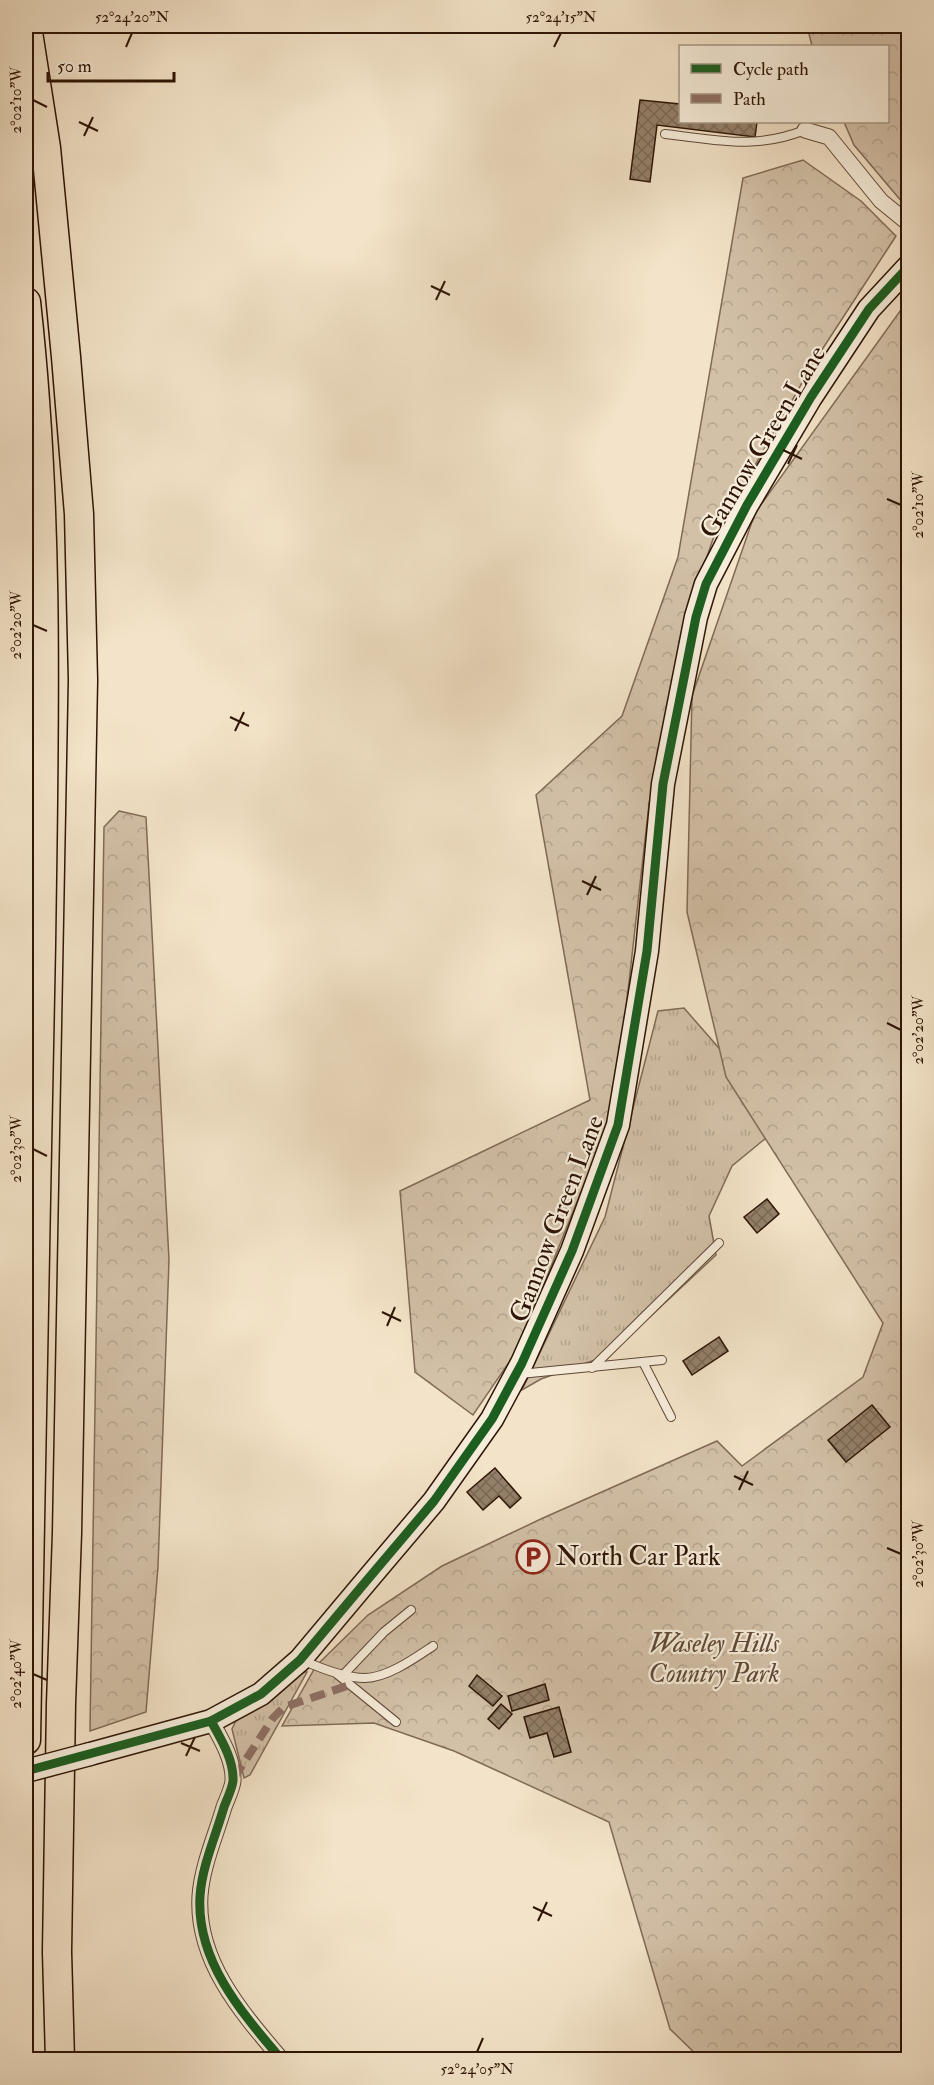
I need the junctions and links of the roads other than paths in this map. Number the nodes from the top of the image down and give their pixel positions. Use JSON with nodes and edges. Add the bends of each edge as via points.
{"nodes":[{"id":1,"x":27,"y":26,"type":"edge"},
{"id":2,"x":805,"y":130,"type":"joint"},
{"id":3,"x":665,"y":134,"type":"dead end"},
{"id":4,"x":909,"y":223,"type":"edge"},
{"id":5,"x":909,"y":267,"type":"edge"},
{"id":6,"x":26,"y":302,"type":"edge"},
{"id":7,"x":719,"y":1243,"type":"dead end"},
{"id":8,"x":662,"y":1360,"type":"dead end"},
{"id":9,"x":643,"y":1362,"type":"junction"},
{"id":10,"x":592,"y":1368,"type":"junction"},
{"id":11,"x":516,"y":1374,"type":"junction"},
{"id":12,"x":671,"y":1417,"type":"dead end"},
{"id":13,"x":411,"y":1610,"type":"dead end"},
{"id":14,"x":433,"y":1646,"type":"dead end"},
{"id":15,"x":300,"y":1660,"type":"junction"},
{"id":16,"x":341,"y":1673,"type":"junction"},
{"id":17,"x":212,"y":1721,"type":"junction"},
{"id":18,"x":396,"y":1722,"type":"dead end"},
{"id":19,"x":26,"y":1740,"type":"edge"},
{"id":20,"x":26,"y":1771,"type":"edge"},
{"id":21,"x":60,"y":2060,"type":"edge"},
{"id":22,"x":282,"y":2060,"type":"edge"}],
"edges":[{"from":1,"to":21,"type":"highway","via":[[46,148],[66,357],[79,514],[83,680],[61,1704],[57,1952]]},
{"from":2,"to":3,"type":"lane","via":[[754,144]]},
{"from":2,"to":4,"type":"street","via":[[829,137],[881,201]]},
{"from":5,"to":11,"type":"street","name":"Gannow Green Lane","via":[[869,309],[811,396],[706,584],[663,783],[647,951],[618,1125],[572,1251]]},
{"from":6,"to":19,"type":"highway","via":[[45,571]]},
{"from":7,"to":10,"type":"lane"},
{"from":8,"to":9,"type":"lane"},
{"from":9,"to":10,"type":"lane"},
{"from":9,"to":12,"type":"lane"},
{"from":10,"to":11,"type":"lane"},
{"from":11,"to":15,"type":"street","name":"Gannow Green Lane","via":[[492,1419],[434,1501]]},
{"from":13,"to":16,"type":"lane"},
{"from":14,"to":16,"type":"lane","via":[[402,1666],[366,1678]]},
{"from":15,"to":16,"type":"lane"},
{"from":15,"to":17,"type":"street","name":"Gannow Green Lane","via":[[261,1694]]},
{"from":16,"to":18,"type":"lane"},
{"from":17,"to":20,"type":"street","name":"Gannow Green Lane","bridge":true},
{"from":17,"to":22,"type":"street","via":[[228,1753],[233,1780],[205,1869],[200,1896],[204,1936],[234,2004]]}]}
